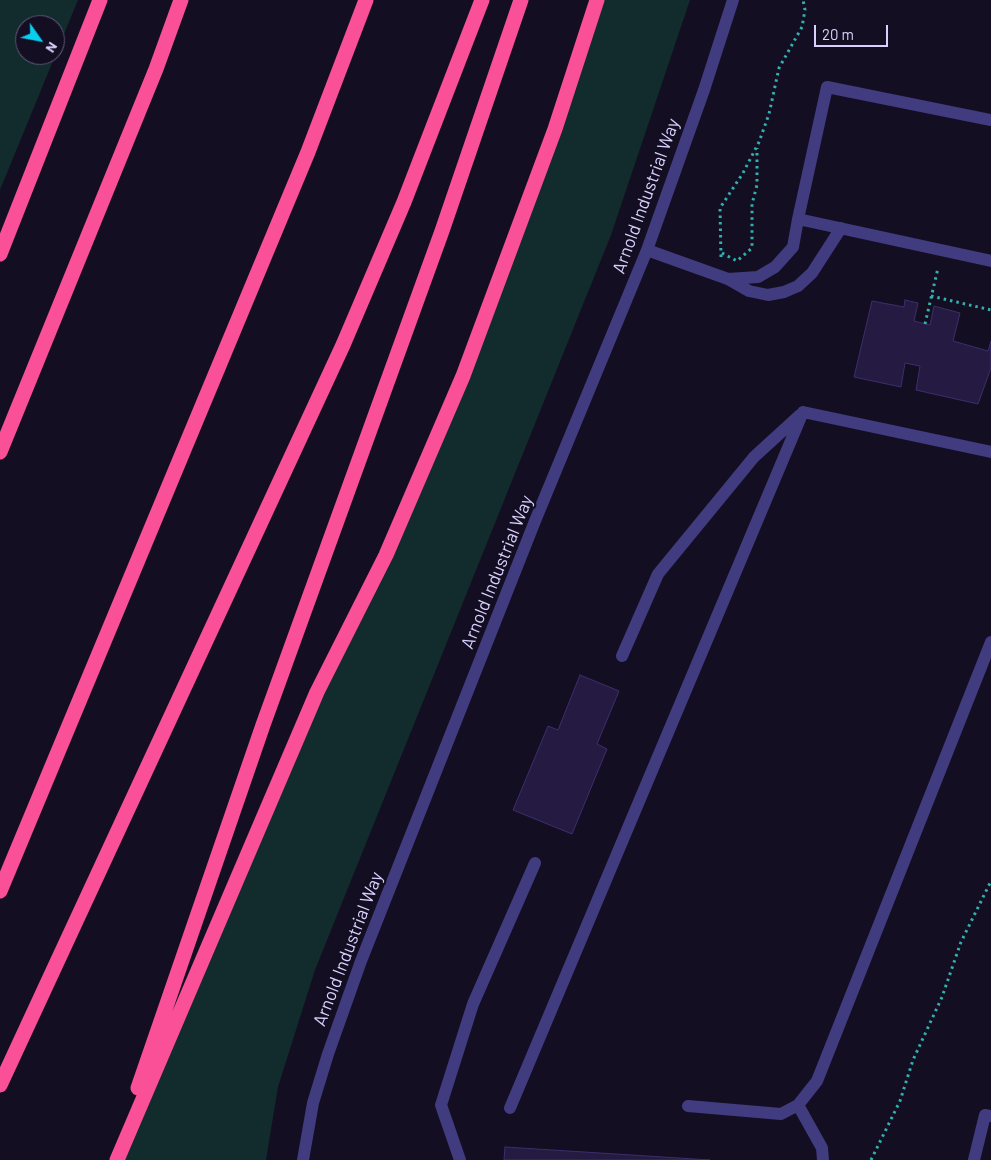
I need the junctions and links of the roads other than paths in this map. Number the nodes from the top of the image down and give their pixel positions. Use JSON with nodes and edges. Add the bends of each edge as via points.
{"nodes":[{"id":1,"x":100,"y":0,"type":"edge"},
{"id":2,"x":181,"y":0,"type":"edge"},
{"id":3,"x":366,"y":0,"type":"edge"},
{"id":4,"x":482,"y":0,"type":"edge"},
{"id":5,"x":521,"y":0,"type":"edge"},
{"id":6,"x":597,"y":0,"type":"edge"},
{"id":7,"x":733,"y":0,"type":"edge"},
{"id":8,"x":991,"y":120,"type":"edge"},
{"id":9,"x":798,"y":219,"type":"junction"},
{"id":10,"x":841,"y":228,"type":"junction"},
{"id":11,"x":646,"y":250,"type":"junction"},
{"id":12,"x":0,"y":254,"type":"edge"},
{"id":13,"x":991,"y":261,"type":"edge"},
{"id":14,"x":728,"y":279,"type":"junction"},
{"id":15,"x":803,"y":412,"type":"junction"},
{"id":16,"x":0,"y":452,"type":"edge"},
{"id":17,"x":991,"y":452,"type":"edge"},
{"id":18,"x":991,"y":642,"type":"edge"},
{"id":19,"x":622,"y":656,"type":"dead end"},
{"id":20,"x":536,"y":863,"type":"dead end"},
{"id":21,"x":0,"y":891,"type":"edge"},
{"id":22,"x":0,"y":1085,"type":"edge"},
{"id":23,"x":798,"y":1105,"type":"junction"},
{"id":24,"x":688,"y":1106,"type":"dead end"},
{"id":25,"x":510,"y":1108,"type":"dead end"},
{"id":26,"x":991,"y":1116,"type":"edge"},
{"id":27,"x":115,"y":1160,"type":"edge"},
{"id":28,"x":303,"y":1160,"type":"edge"},
{"id":29,"x":460,"y":1160,"type":"edge"},
{"id":30,"x":823,"y":1160,"type":"edge"},
{"id":31,"x":974,"y":1160,"type":"edge"}],
"edges":[{"from":1,"to":12,"type":"highway"},
{"from":2,"to":16,"type":"highway"},
{"from":3,"to":21,"type":"highway","via":[[308,152]]},
{"from":4,"to":22,"type":"highway","via":[[404,202],[343,345]]},
{"from":5,"to":27,"type":"highway","via":[[442,231],[262,725]]},
{"from":6,"to":27,"type":"highway","via":[[555,129],[463,376],[386,555],[317,692]]},
{"from":7,"to":11,"type":"street","name":"Arnold Industrial Way"},
{"from":8,"to":9,"type":"street","via":[[827,87]]},
{"from":9,"to":10,"type":"street"},
{"from":9,"to":14,"type":"street","via":[[793,247],[775,267],[758,276]]},
{"from":10,"to":13,"type":"street"},
{"from":10,"to":14,"type":"street","via":[[812,274],[798,286],[768,295]]},
{"from":11,"to":14,"type":"street"},
{"from":11,"to":28,"type":"street","name":"Arnold Industrial Way","via":[[361,962],[313,1103]]},
{"from":15,"to":17,"type":"street"},
{"from":15,"to":19,"type":"street","via":[[754,457],[658,574]]},
{"from":15,"to":25,"type":"street"},
{"from":18,"to":23,"type":"street","via":[[817,1081]]},
{"from":20,"to":29,"type":"street","via":[[473,1004],[441,1105]]},
{"from":23,"to":24,"type":"street","via":[[781,1114]]},
{"from":23,"to":30,"type":"street","via":[[822,1148]]},
{"from":26,"to":31,"type":"street","via":[[985,1115]]}]}
